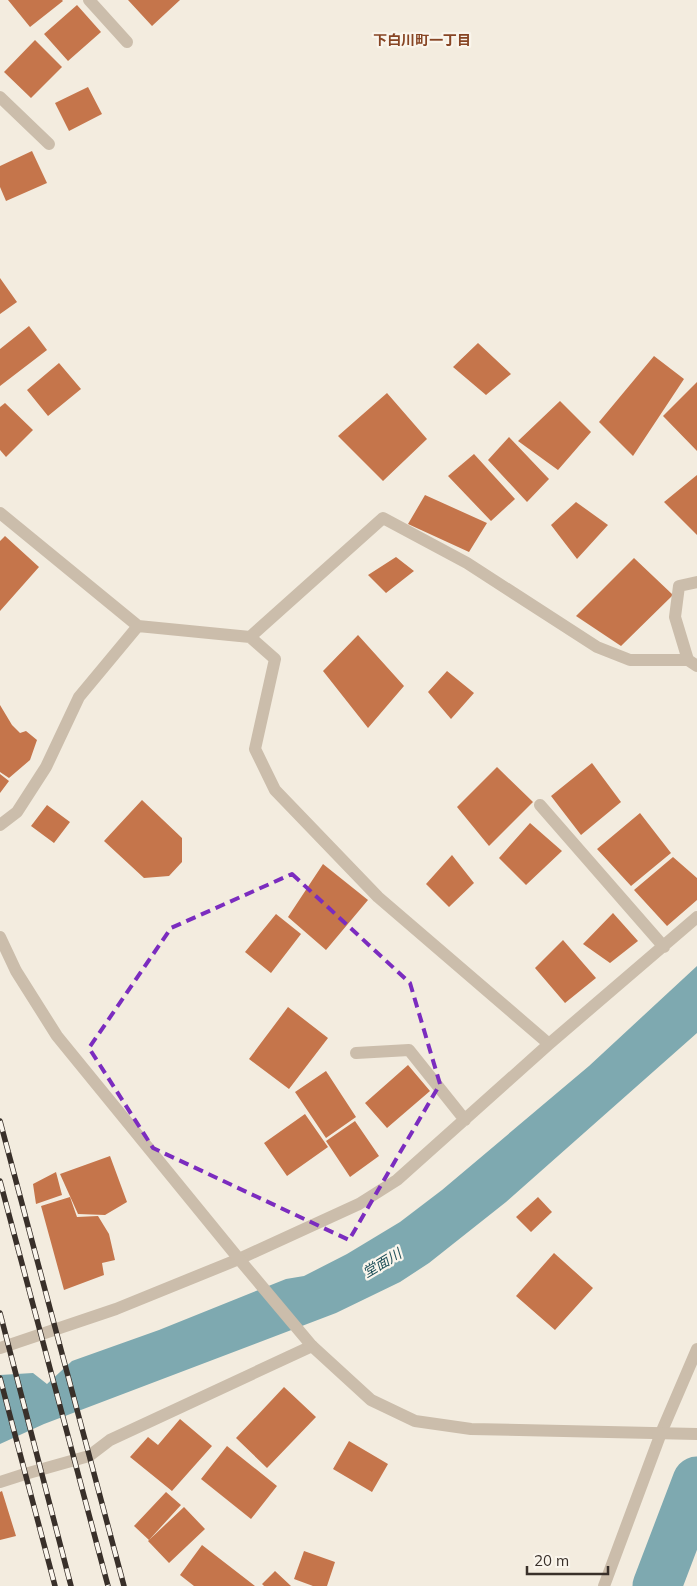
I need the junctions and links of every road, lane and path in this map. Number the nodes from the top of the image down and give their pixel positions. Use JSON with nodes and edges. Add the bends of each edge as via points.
{"nodes":[{"id":1,"x":89,"y":0,"type":"edge"},
{"id":2,"x":127,"y":42,"type":"dead end"},
{"id":3,"x":0,"y":97,"type":"edge"},
{"id":4,"x":48,"y":144,"type":"dead end"},
{"id":5,"x":0,"y":512,"type":"edge"},
{"id":6,"x":697,"y":582,"type":"edge"},
{"id":7,"x":138,"y":626,"type":"junction"},
{"id":8,"x":250,"y":637,"type":"junction"},
{"id":9,"x":692,"y":663,"type":"edge"},
{"id":10,"x":540,"y":805,"type":"dead end"},
{"id":11,"x":0,"y":825,"type":"edge"},
{"id":12,"x":697,"y":917,"type":"edge"},
{"id":13,"x":0,"y":937,"type":"edge"},
{"id":14,"x":664,"y":947,"type":"junction"},
{"id":15,"x":549,"y":1044,"type":"junction"},
{"id":16,"x":356,"y":1053,"type":"dead end"},
{"id":17,"x":465,"y":1120,"type":"junction"},
{"id":18,"x":239,"y":1259,"type":"junction"},
{"id":19,"x":312,"y":1346,"type":"junction"},
{"id":20,"x":0,"y":1348,"type":"edge"},
{"id":21,"x":697,"y":1348,"type":"edge"},
{"id":22,"x":665,"y":1433,"type":"junction"},
{"id":23,"x":697,"y":1434,"type":"edge"},
{"id":24,"x":0,"y":1482,"type":"edge"},
{"id":25,"x":604,"y":1586,"type":"edge"}],
"edges":[{"from":1,"to":2,"type":"street"},
{"from":3,"to":4,"type":"street"},
{"from":5,"to":7,"type":"street"},
{"from":6,"to":9,"type":"street","via":[[679,586],[675,617]]},
{"from":7,"to":8,"type":"street"},
{"from":7,"to":11,"type":"street","via":[[79,697],[46,767],[17,812]]},
{"from":8,"to":9,"type":"street","via":[[383,518],[467,563],[596,647],[630,660]]},
{"from":8,"to":15,"type":"street","via":[[275,659],[256,749],[275,790],[378,897]]},
{"from":10,"to":14,"type":"street"},
{"from":12,"to":14,"type":"street"},
{"from":13,"to":18,"type":"street","via":[[16,971],[57,1036]]},
{"from":14,"to":15,"type":"street"},
{"from":15,"to":17,"type":"street"},
{"from":16,"to":17,"type":"street","via":[[409,1050]]},
{"from":17,"to":18,"type":"street","via":[[397,1180],[360,1204]]},
{"from":18,"to":19,"type":"street"},
{"from":18,"to":20,"type":"street","via":[[116,1309]]},
{"from":19,"to":22,"type":"street","via":[[371,1400],[414,1421],[471,1429]]},
{"from":19,"to":24,"type":"street","via":[[110,1440],[89,1456]]},
{"from":21,"to":22,"type":"street"},
{"from":22,"to":23,"type":"street"},
{"from":22,"to":25,"type":"street"}]}
